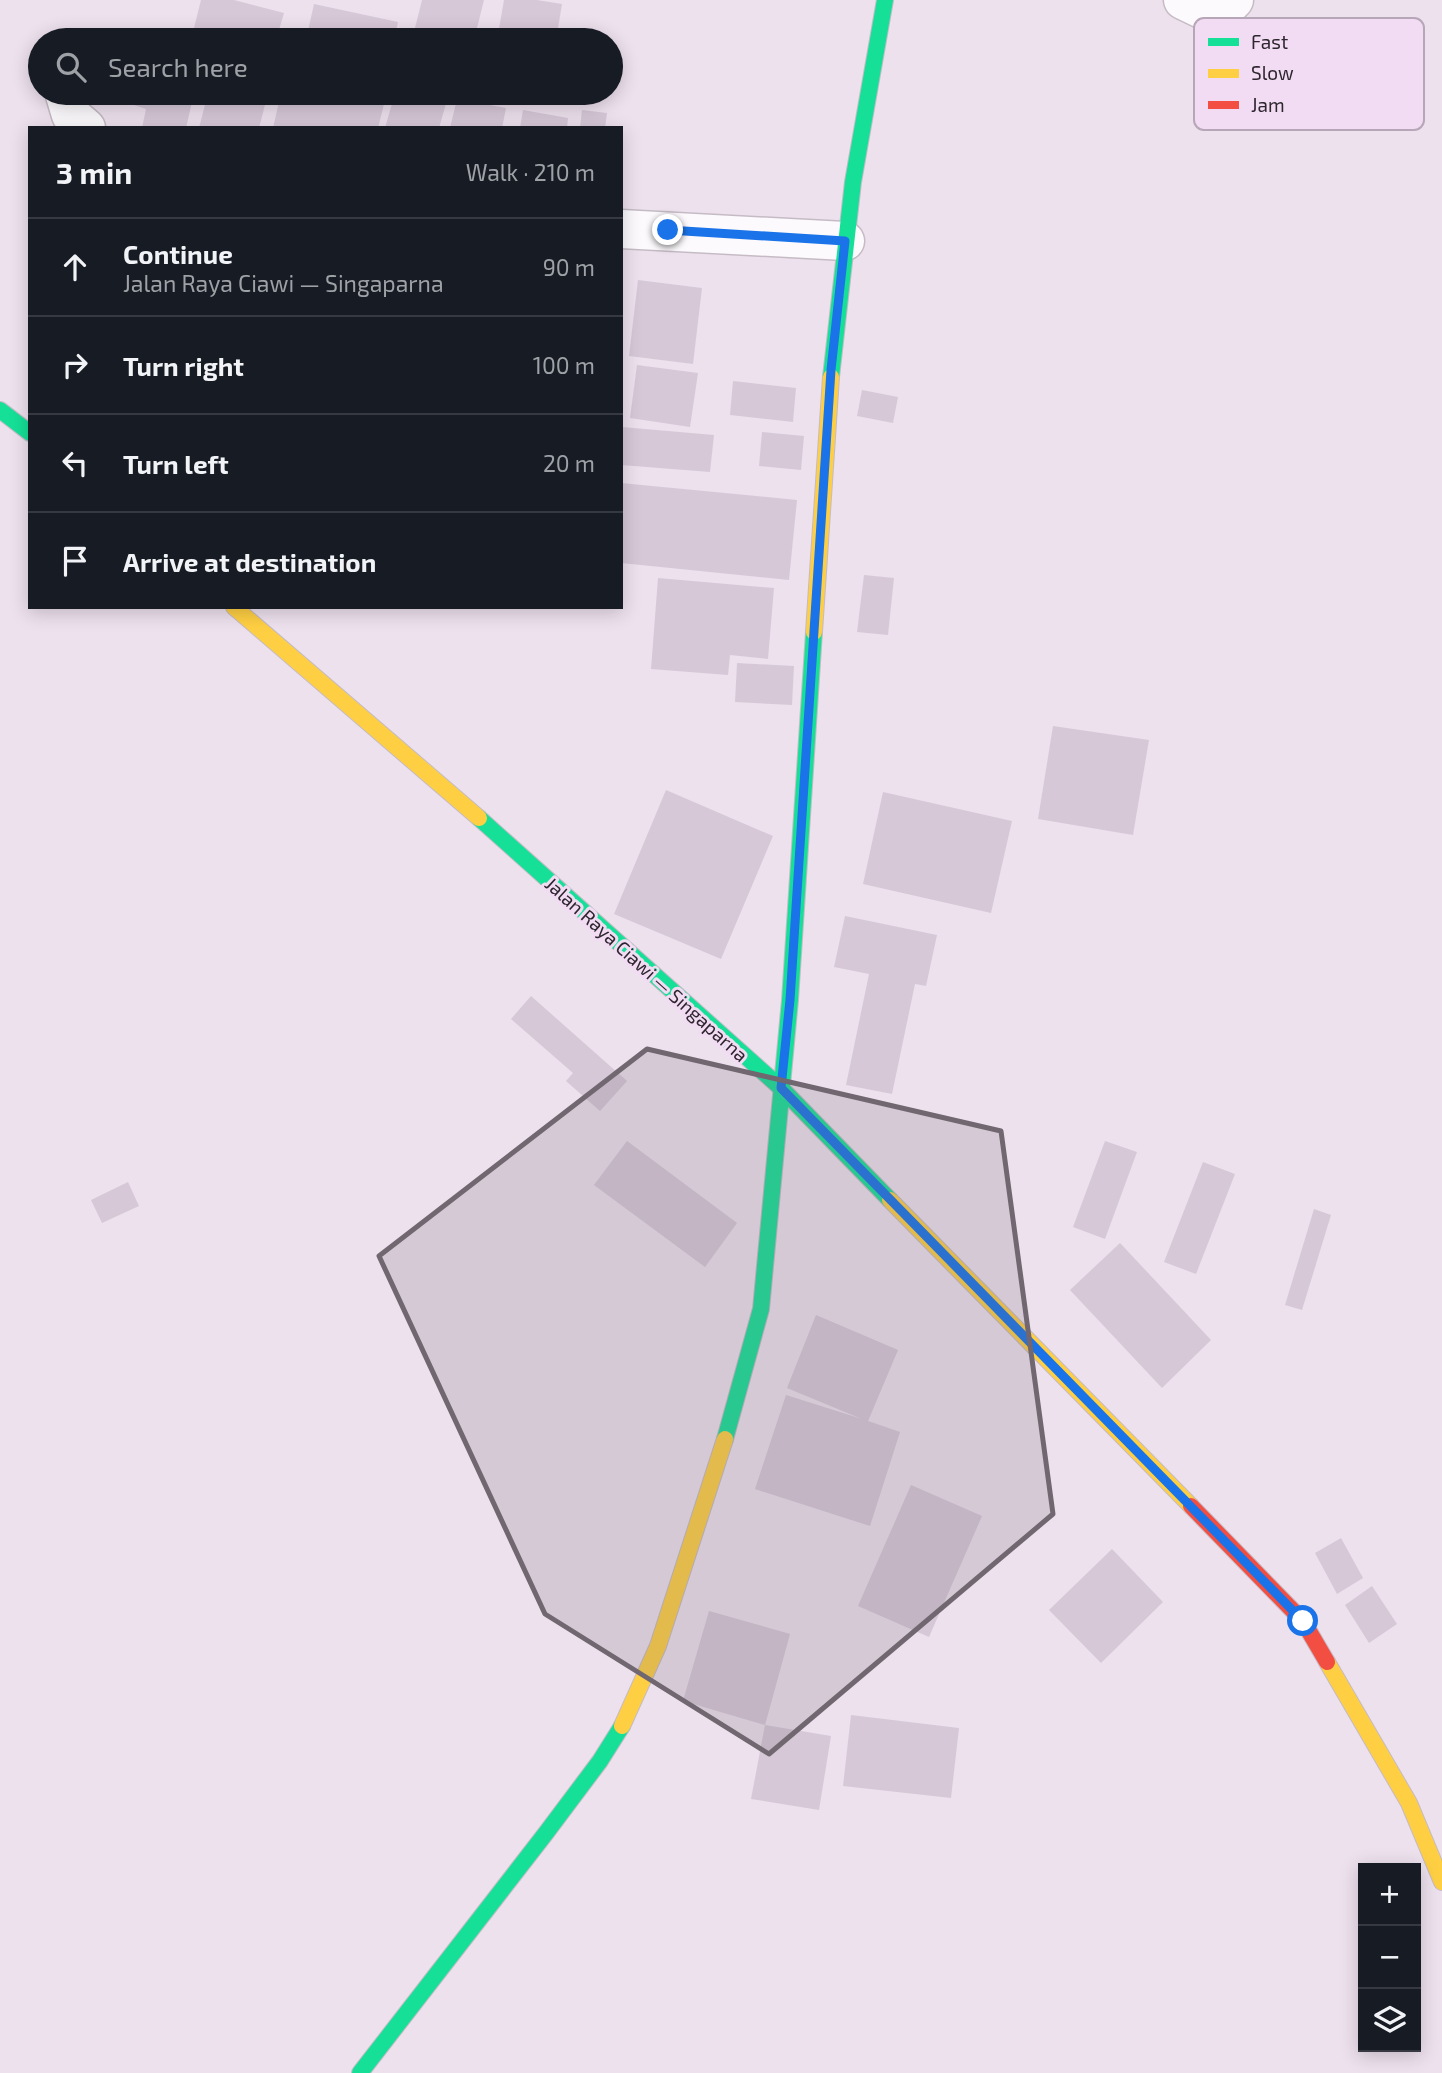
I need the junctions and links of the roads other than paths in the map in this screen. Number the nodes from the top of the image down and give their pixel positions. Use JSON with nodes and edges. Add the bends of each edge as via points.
{"nodes":[{"id":1,"x":885,"y":0,"type":"edge"},
{"id":2,"x":1183,"y":0,"type":"edge"},
{"id":3,"x":1234,"y":0,"type":"edge"},
{"id":4,"x":68,"y":105,"type":"edge"},
{"id":5,"x":84,"y":126,"type":"edge"},
{"id":6,"x":623,"y":229,"type":"edge"},
{"id":7,"x":845,"y":241,"type":"junction"},
{"id":8,"x":0,"y":410,"type":"edge"},
{"id":9,"x":28,"y":431,"type":"edge"},
{"id":10,"x":236,"y":609,"type":"edge"},
{"id":11,"x":781,"y":1088,"type":"junction"},
{"id":12,"x":1442,"y":1882,"type":"edge"},
{"id":13,"x":360,"y":2073,"type":"edge"}],
"edges":[{"from":1,"to":7,"type":"street"},
{"from":2,"to":3,"type":"street","via":[[1220,14]]},
{"from":4,"to":5,"type":"street","via":[[71,115]]},
{"from":6,"to":7,"type":"street"},
{"from":7,"to":11,"type":"street","via":[[831,370]]},
{"from":8,"to":9,"type":"street"},
{"from":10,"to":11,"type":"street","name":"Jalan Raya Ciawi — Singaparna"},
{"from":11,"to":12,"type":"street","name":"Jalan Raya Ciawi — Singaparna","via":[[1303,1621],[1409,1803]]},
{"from":11,"to":13,"type":"street","via":[[761,1308],[721,1453],[658,1646],[623,1724],[600,1761]]}]}
